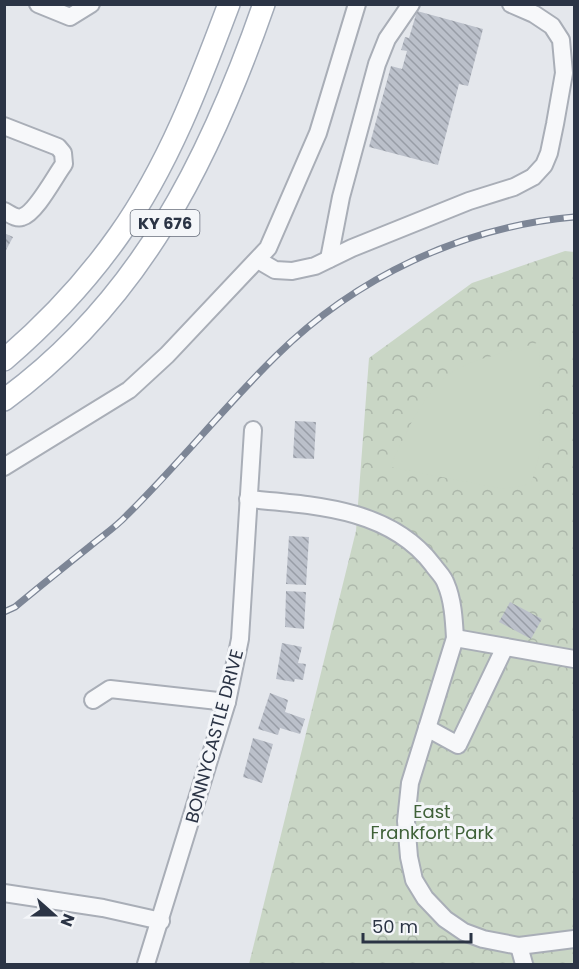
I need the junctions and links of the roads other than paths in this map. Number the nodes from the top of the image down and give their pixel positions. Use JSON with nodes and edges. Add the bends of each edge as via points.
{"nodes":[{"id":1,"x":38,"y":4,"type":"edge"},
{"id":2,"x":91,"y":4,"type":"edge"},
{"id":3,"x":229,"y":4,"type":"edge"},
{"id":4,"x":264,"y":4,"type":"edge"},
{"id":5,"x":357,"y":4,"type":"edge"},
{"id":6,"x":411,"y":4,"type":"edge"},
{"id":7,"x":511,"y":4,"type":"edge"},
{"id":8,"x":4,"y":126,"type":"edge"},
{"id":9,"x":4,"y":211,"type":"edge"},
{"id":10,"x":258,"y":260,"type":"junction"},
{"id":11,"x":329,"y":260,"type":"junction"},
{"id":12,"x":4,"y":360,"type":"edge"},
{"id":13,"x":4,"y":400,"type":"edge"},
{"id":14,"x":254,"y":430,"type":"dead end"},
{"id":15,"x":4,"y":467,"type":"edge"},
{"id":16,"x":248,"y":499,"type":"junction"},
{"id":17,"x":455,"y":638,"type":"junction"},
{"id":18,"x":505,"y":647,"type":"junction"},
{"id":19,"x":574,"y":659,"type":"edge"},
{"id":20,"x":93,"y":700,"type":"dead end"},
{"id":21,"x":227,"y":702,"type":"junction"},
{"id":22,"x":427,"y":728,"type":"junction"},
{"id":23,"x":4,"y":893,"type":"edge"},
{"id":24,"x":161,"y":921,"type":"junction"},
{"id":25,"x":574,"y":939,"type":"edge"},
{"id":26,"x":519,"y":946,"type":"junction"},
{"id":27,"x":146,"y":964,"type":"edge"},
{"id":28,"x":524,"y":964,"type":"edge"}],
"edges":[{"from":1,"to":2,"type":"street","via":[[70,17]]},
{"from":3,"to":12,"type":"main road","number":"KY 676","via":[[206,66],[145,195],[92,271],[62,306]]},
{"from":4,"to":13,"type":"main road","number":"KY 676","via":[[206,151],[153,243],[88,325]]},
{"from":5,"to":10,"type":"street","via":[[318,133],[268,248]]},
{"from":6,"to":11,"type":"street","via":[[387,39],[377,64],[341,197]]},
{"from":7,"to":11,"type":"street","via":[[552,26],[561,40],[564,73],[544,165],[533,177],[514,187],[469,201]]},
{"from":8,"to":9,"type":"street","via":[[58,147],[64,164],[33,209],[23,217],[16,218]]},
{"from":10,"to":11,"type":"street","via":[[275,270],[292,272]]},
{"from":10,"to":15,"type":"street","via":[[129,390]]},
{"from":14,"to":16,"type":"street","name":"BONNYCASTLE DRIVE"},
{"from":16,"to":17,"type":"street","via":[[321,506],[352,513],[400,533],[426,556],[446,583]]},
{"from":16,"to":21,"type":"street","name":"BONNYCASTLE DRIVE","via":[[240,639]]},
{"from":17,"to":18,"type":"street"},
{"from":17,"to":22,"type":"street"},
{"from":18,"to":19,"type":"street"},
{"from":18,"to":22,"type":"street","via":[[458,745]]},
{"from":20,"to":21,"type":"street","via":[[110,689]]},
{"from":21,"to":24,"type":"street","name":"BONNYCASTLE DRIVE"},
{"from":22,"to":26,"type":"street","via":[[410,783],[406,820],[414,880],[445,919],[464,932]]},
{"from":23,"to":24,"type":"street"},
{"from":24,"to":27,"type":"street","name":"BONNYCASTLE DRIVE"},
{"from":25,"to":26,"type":"street"},
{"from":26,"to":28,"type":"street"}]}
